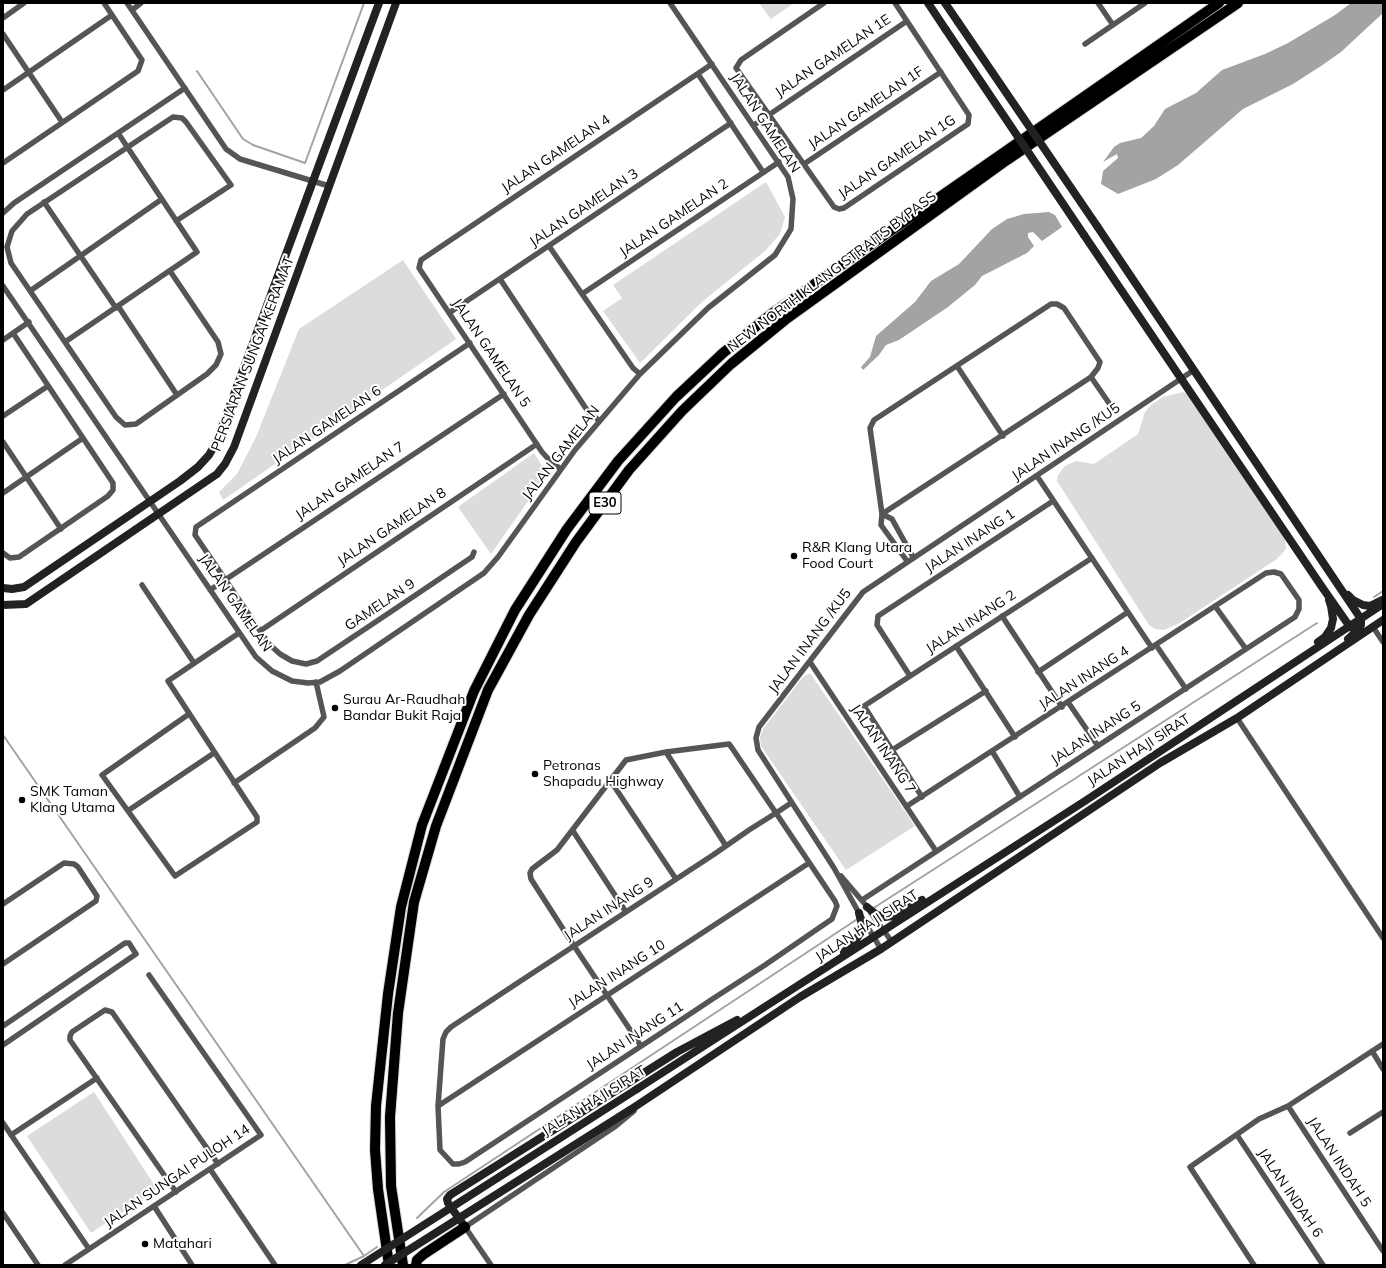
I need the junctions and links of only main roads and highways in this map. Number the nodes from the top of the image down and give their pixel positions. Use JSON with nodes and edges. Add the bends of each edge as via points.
{"nodes":[{"id":1,"x":379,"y":3,"type":"edge"},
{"id":2,"x":396,"y":3,"type":"edge"},
{"id":3,"x":928,"y":3,"type":"edge"},
{"id":4,"x":945,"y":3,"type":"edge"},
{"id":5,"x":1219,"y":3,"type":"edge"},
{"id":6,"x":1238,"y":3,"type":"edge"},
{"id":7,"x":1338,"y":584,"type":"junction"},
{"id":8,"x":1322,"y":587,"type":"junction"},
{"id":9,"x":3,"y":588,"type":"edge"},
{"id":10,"x":1383,"y":599,"type":"edge"},
{"id":11,"x":3,"y":604,"type":"edge"},
{"id":12,"x":1383,"y":604,"type":"edge"},
{"id":13,"x":1383,"y":615,"type":"edge"},
{"id":14,"x":1361,"y":619,"type":"junction"},
{"id":15,"x":1383,"y":620,"type":"edge"},
{"id":16,"x":1350,"y":627,"type":"junction"},
{"id":17,"x":1359,"y":628,"type":"junction"},
{"id":18,"x":1330,"y":657,"type":"junction"},
{"id":19,"x":1203,"y":724,"type":"junction"},
{"id":20,"x":972,"y":874,"type":"junction"},
{"id":21,"x":867,"y":907,"type":"road end"},
{"id":22,"x":858,"y":913,"type":"road end"},
{"id":23,"x":830,"y":965,"type":"junction"},
{"id":24,"x":785,"y":996,"type":"junction"},
{"id":25,"x":465,"y":1227,"type":"joint"},
{"id":26,"x":361,"y":1265,"type":"edge"},
{"id":27,"x":385,"y":1265,"type":"edge"},
{"id":28,"x":389,"y":1265,"type":"edge"},
{"id":29,"x":403,"y":1265,"type":"edge"},
{"id":30,"x":416,"y":1265,"type":"edge"}],
"edges":[{"from":1,"to":9,"type":"main road","name":"PERSIARAN SUNGAI KERAMAT","via":[[216,443],[209,455],[198,467],[24,587],[12,590]]},
{"from":2,"to":11,"type":"main road","name":"PERSIARAN SUNGAI KERAMAT","via":[[234,447],[225,464],[217,474],[26,604]]},
{"from":3,"to":8,"type":"main road","bridge":true},
{"from":4,"to":7,"type":"main road","bridge":true},
{"from":5,"to":28,"type":"highway","name":"NEW NORTH KLANG STRAITS BYPASS","number":"E30","via":[[768,316],[676,397],[618,461],[567,529],[515,610],[474,691],[422,825],[401,907],[388,994],[375,1128],[378,1189]]},
{"from":6,"to":29,"type":"highway","name":"NEW NORTH KLANG STRAITS BYPASS","number":"E30","via":[[1007,160],[785,320],[731,364],[682,411],[629,470],[576,542],[529,615],[488,690],[436,826],[414,902],[398,1013],[390,1117],[391,1186]]},
{"from":7,"to":10,"type":"main road","via":[[1353,600],[1364,605],[1370,606]]},
{"from":7,"to":14,"type":"main road"},
{"from":8,"to":16,"type":"main road"},
{"from":8,"to":19,"type":"main road","via":[[1331,606],[1333,619],[1325,637],[1229,702]]},
{"from":12,"to":14,"type":"main road","name":"JALAN HAJI SIRAT"},
{"from":13,"to":17,"type":"main road"},
{"from":14,"to":16,"type":"main road","name":"JALAN HAJI SIRAT"},
{"from":14,"to":17,"type":"main road"},
{"from":15,"to":18,"type":"main road","name":"JALAN HAJI SIRAT"},
{"from":16,"to":17,"type":"main road"},
{"from":16,"to":19,"type":"main road","name":"JALAN HAJI SIRAT"},
{"from":17,"to":18,"type":"main road","via":[[1355,634],[1334,648]]},
{"from":18,"to":27,"type":"main road","name":"JALAN HAJI SIRAT","bridge":true,"via":[[1237,718],[1160,763],[892,942],[800,998],[630,1110]]},
{"from":19,"to":20,"type":"main road","name":"JALAN HAJI SIRAT"},
{"from":20,"to":21,"type":"main road","via":[[893,916],[875,916]]},
{"from":20,"to":23,"type":"main road","name":"JALAN HAJI SIRAT"},
{"from":22,"to":23,"type":"main road","via":[[864,924],[860,932],[853,944]]},
{"from":23,"to":24,"type":"main road","name":"JALAN HAJI SIRAT"},
{"from":24,"to":25,"type":"main road","via":[[677,1052],[450,1195],[448,1203]]},
{"from":24,"to":26,"type":"main road","name":"JALAN HAJI SIRAT","bridge":true},
{"from":25,"to":30,"type":"highway","via":[[424,1254],[417,1260]]}]}
